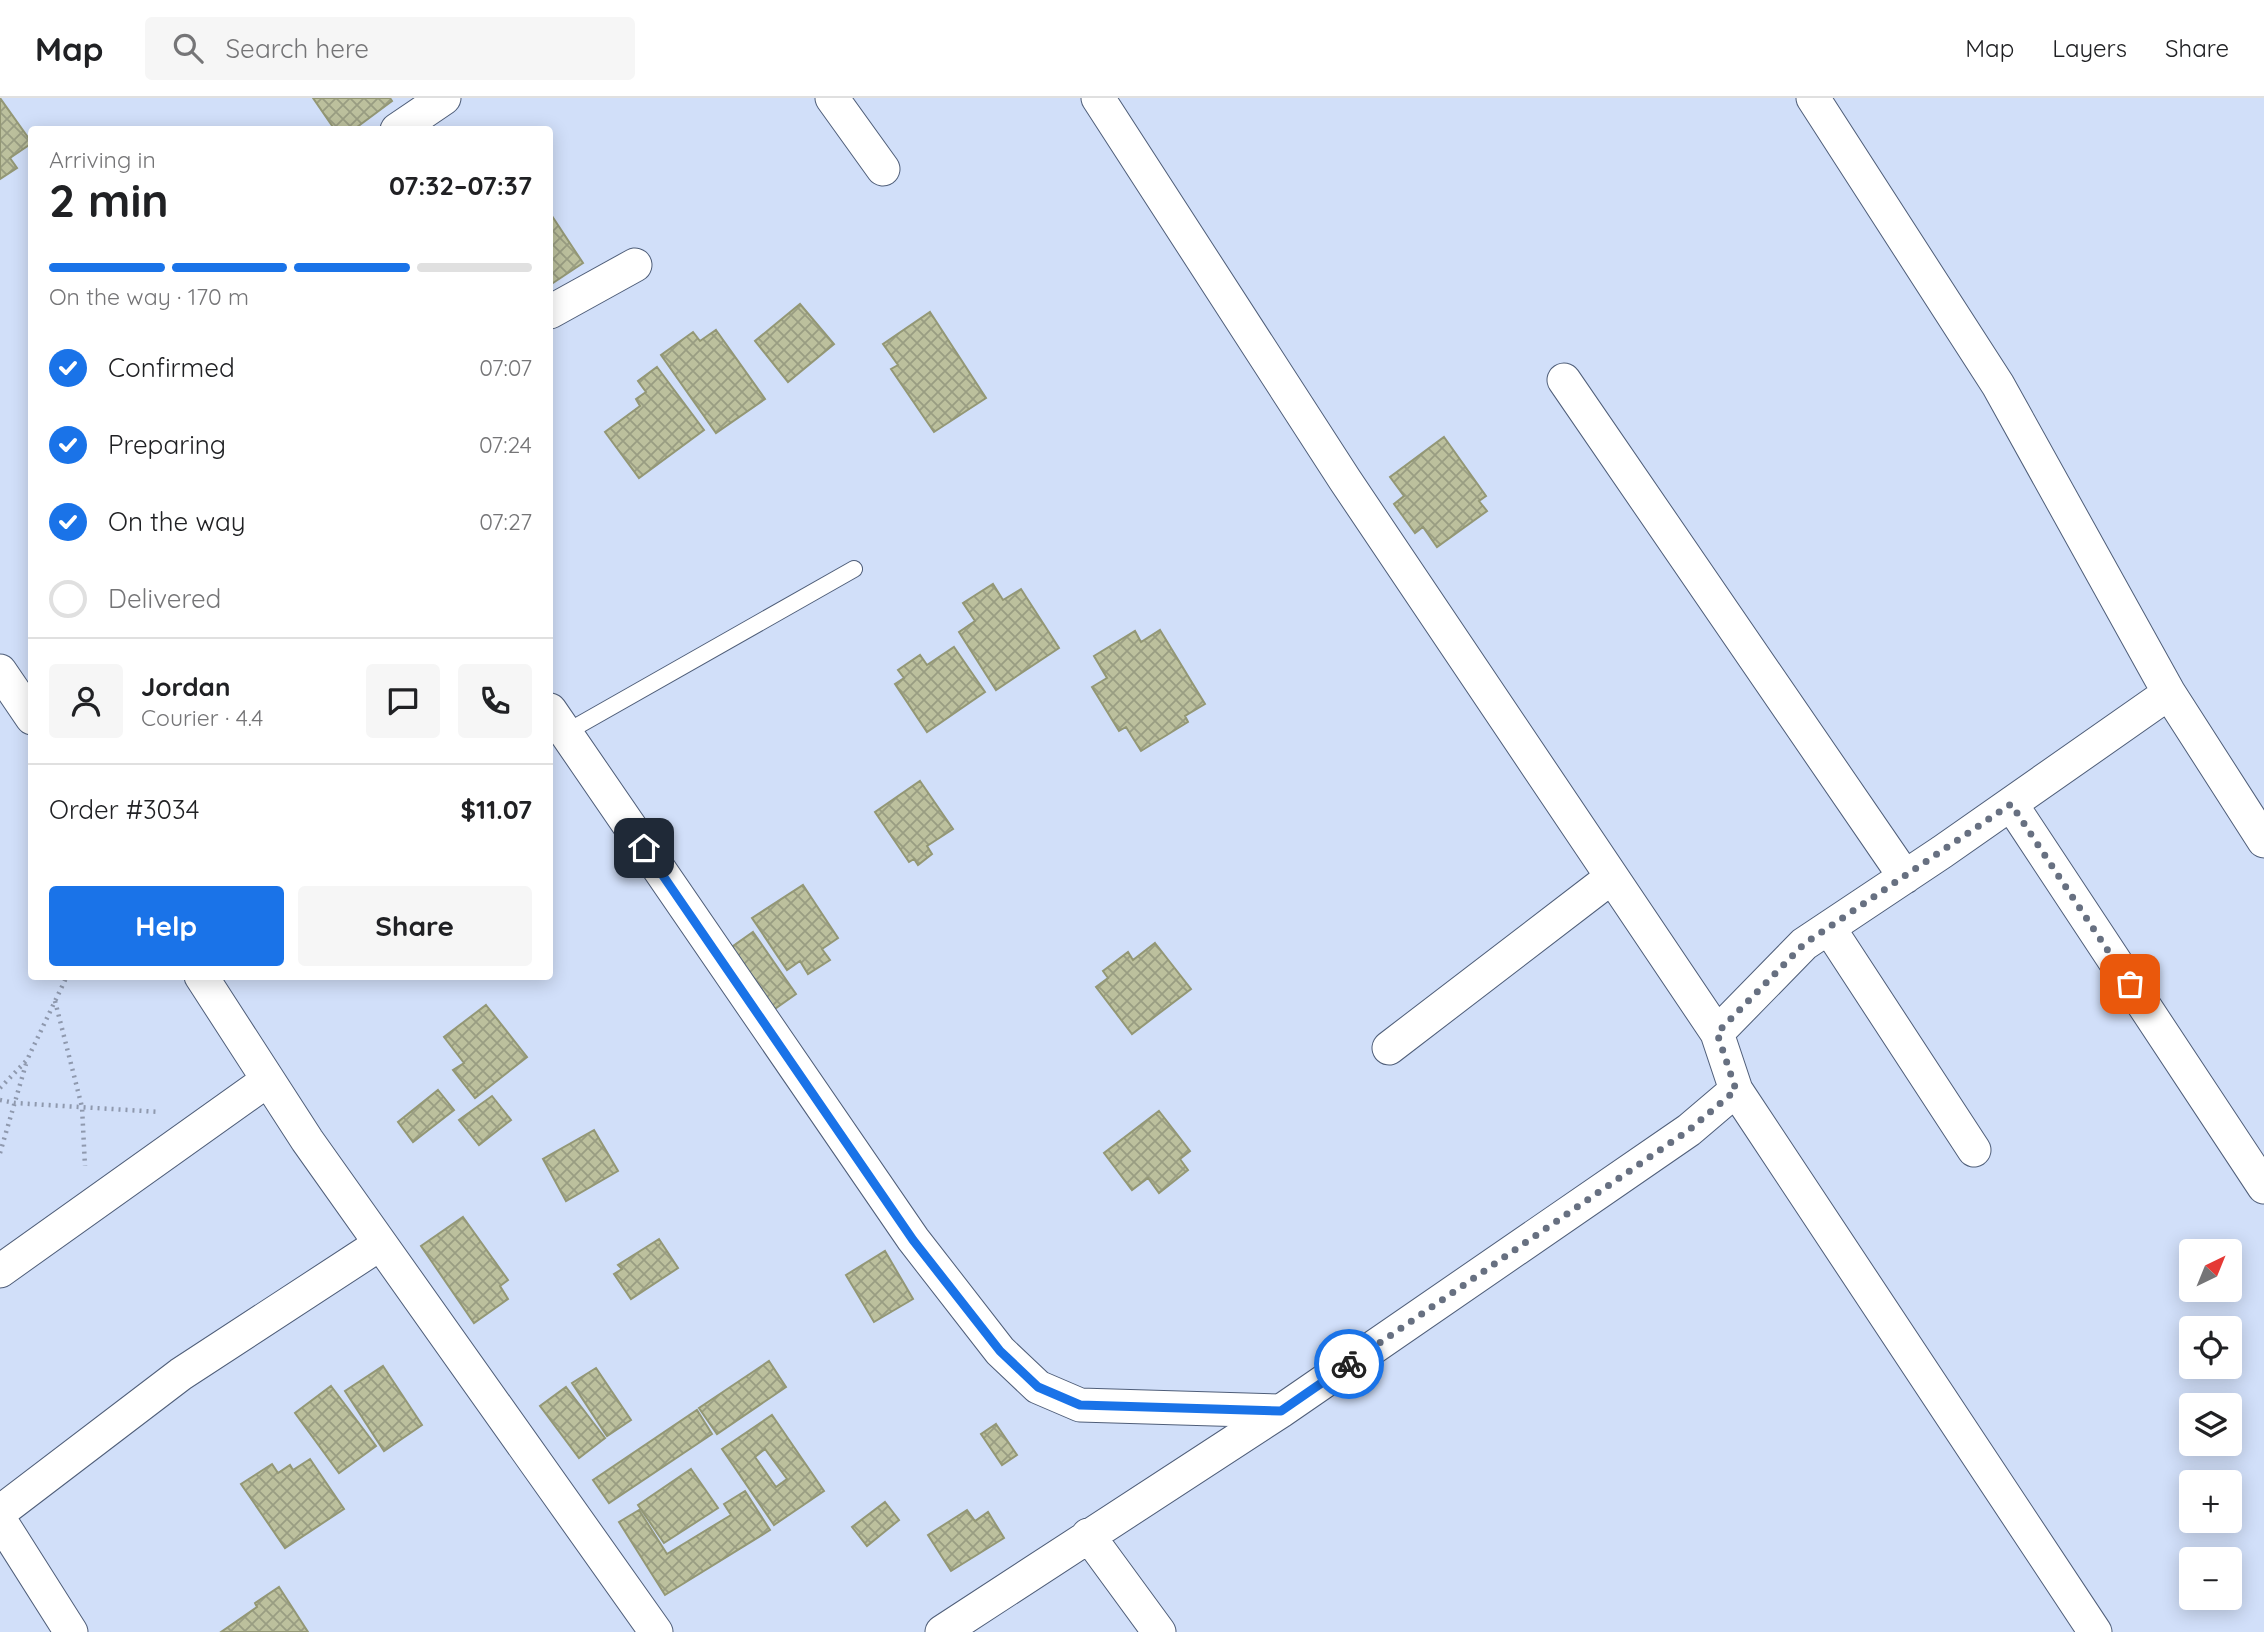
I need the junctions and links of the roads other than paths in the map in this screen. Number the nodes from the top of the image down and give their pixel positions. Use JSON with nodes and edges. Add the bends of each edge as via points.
{"nodes":[{"id":1,"x":444,"y":98,"type":"edge"},
{"id":2,"x":832,"y":98,"type":"edge"},
{"id":3,"x":1098,"y":98,"type":"edge"},
{"id":4,"x":1813,"y":98,"type":"edge"},
{"id":5,"x":403,"y":126,"type":"edge"},
{"id":6,"x":883,"y":169,"type":"dead end"},
{"id":7,"x":635,"y":265,"type":"dead end"},
{"id":8,"x":553,"y":310,"type":"edge"},
{"id":9,"x":1564,"y":380,"type":"dead end"},
{"id":10,"x":854,"y":569,"type":"dead end"},
{"id":11,"x":0,"y":671,"type":"edge"},
{"id":12,"x":2169,"y":693,"type":"junction"},
{"id":13,"x":28,"y":712,"type":"edge"},
{"id":14,"x":557,"y":722,"type":"edge"},
{"id":15,"x":2011,"y":804,"type":"junction"},
{"id":16,"x":2264,"y":841,"type":"edge"},
{"id":17,"x":1612,"y":877,"type":"junction"},
{"id":18,"x":1905,"y":877,"type":"junction"},
{"id":19,"x":1829,"y":928,"type":"junction"},
{"id":20,"x":204,"y":980,"type":"edge"},
{"id":21,"x":1717,"y":1033,"type":"junction"},
{"id":22,"x":1389,"y":1048,"type":"dead end"},
{"id":23,"x":268,"y":1080,"type":"junction"},
{"id":24,"x":1736,"y":1090,"type":"junction"},
{"id":25,"x":1974,"y":1150,"type":"dead end"},
{"id":26,"x":2264,"y":1187,"type":"edge"},
{"id":27,"x":380,"y":1244,"type":"junction"},
{"id":28,"x":0,"y":1271,"type":"edge"},
{"id":29,"x":1281,"y":1411,"type":"junction"},
{"id":30,"x":0,"y":1512,"type":"edge"},
{"id":31,"x":0,"y":1520,"type":"edge"},
{"id":32,"x":1088,"y":1535,"type":"junction"},
{"id":33,"x":71,"y":1632,"type":"edge"},
{"id":34,"x":656,"y":1632,"type":"edge"},
{"id":35,"x":942,"y":1632,"type":"edge"},
{"id":36,"x":1159,"y":1632,"type":"edge"},
{"id":37,"x":2095,"y":1632,"type":"edge"}],
"edges":[{"from":1,"to":5,"type":"street"},
{"from":2,"to":6,"type":"street"},
{"from":3,"to":17,"type":"street","via":[[1345,480]]},
{"from":4,"to":12,"type":"street","via":[[1998,385]]},
{"from":7,"to":8,"type":"street"},
{"from":9,"to":18,"type":"street"},
{"from":10,"to":14,"type":"lane"},
{"from":11,"to":13,"type":"street"},
{"from":12,"to":15,"type":"street"},
{"from":12,"to":16,"type":"street"},
{"from":14,"to":29,"type":"street","via":[[913,1240],[1000,1351],[1038,1387],[1080,1405]]},
{"from":15,"to":18,"type":"street"},
{"from":15,"to":26,"type":"street"},
{"from":17,"to":21,"type":"street"},
{"from":17,"to":22,"type":"street"},
{"from":18,"to":19,"type":"street"},
{"from":19,"to":21,"type":"street","via":[[1804,944]]},
{"from":19,"to":25,"type":"street"},
{"from":20,"to":23,"type":"street"},
{"from":21,"to":24,"type":"street"},
{"from":23,"to":27,"type":"street"},
{"from":23,"to":28,"type":"street"},
{"from":24,"to":29,"type":"street","via":[[1689,1130]]},
{"from":24,"to":37,"type":"street"},
{"from":27,"to":30,"type":"street","via":[[181,1374]]},
{"from":27,"to":34,"type":"street"},
{"from":29,"to":32,"type":"street"},
{"from":31,"to":33,"type":"street"},
{"from":32,"to":35,"type":"street"},
{"from":32,"to":36,"type":"street"}]}
